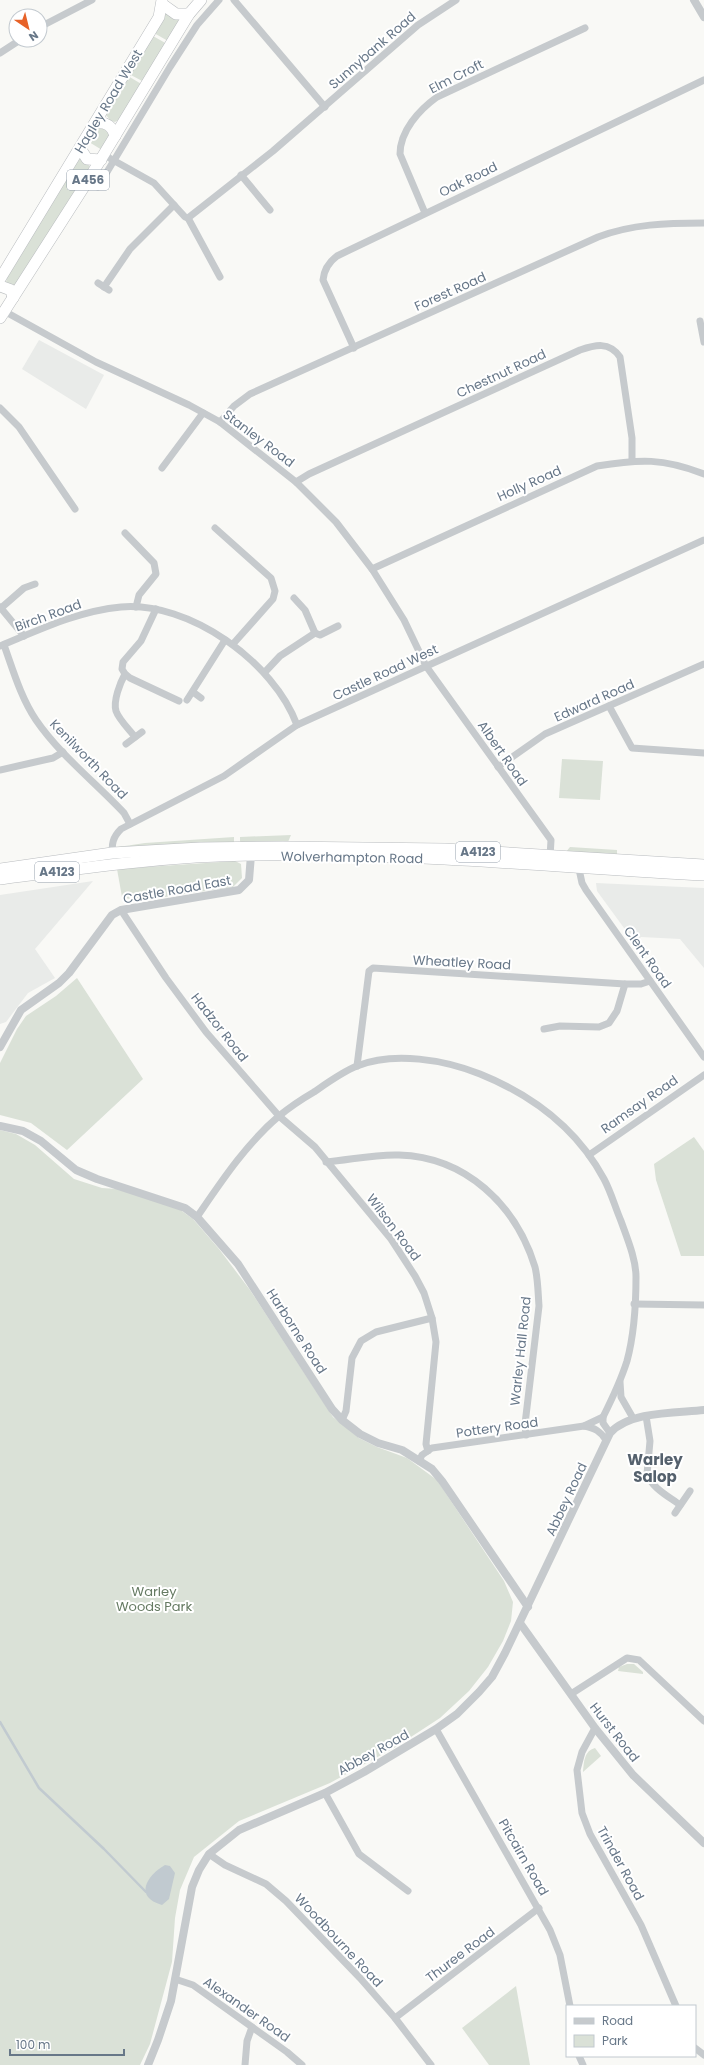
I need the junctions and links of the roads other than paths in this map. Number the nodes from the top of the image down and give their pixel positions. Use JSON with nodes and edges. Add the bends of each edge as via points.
{"nodes":[{"id":1,"x":92,"y":0,"type":"edge"},
{"id":2,"x":201,"y":0,"type":"edge"},
{"id":3,"x":219,"y":0,"type":"edge"},
{"id":4,"x":234,"y":0,"type":"edge"},
{"id":5,"x":456,"y":0,"type":"edge"},
{"id":6,"x":694,"y":0,"type":"edge"},
{"id":7,"x":162,"y":2,"type":"edge"},
{"id":8,"x":190,"y":14,"type":"junction"},
{"id":9,"x":704,"y":17,"type":"edge"},
{"id":10,"x":48,"y":23,"type":"edge"},
{"id":11,"x":585,"y":28,"type":"dead end"},
{"id":12,"x":163,"y":69,"type":"junction"},
{"id":13,"x":704,"y":80,"type":"edge"},
{"id":14,"x":325,"y":107,"type":"junction"},
{"id":15,"x":95,"y":123,"type":"junction"},
{"id":16,"x":115,"y":136,"type":"junction"},
{"id":17,"x":80,"y":148,"type":"junction"},
{"id":18,"x":102,"y":157,"type":"junction"},
{"id":19,"x":115,"y":161,"type":"junction"},
{"id":20,"x":241,"y":175,"type":"junction"},
{"id":21,"x":87,"y":182,"type":"junction"},
{"id":22,"x":174,"y":205,"type":"junction"},
{"id":23,"x":270,"y":210,"type":"dead end"},
{"id":24,"x":425,"y":213,"type":"junction"},
{"id":25,"x":188,"y":218,"type":"junction"},
{"id":26,"x":704,"y":223,"type":"edge"},
{"id":27,"x":220,"y":277,"type":"dead end"},
{"id":28,"x":0,"y":279,"type":"edge"},
{"id":29,"x":0,"y":286,"type":"edge"},
{"id":30,"x":104,"y":287,"type":"dead end"},
{"id":31,"x":13,"y":298,"type":"junction"},
{"id":32,"x":2,"y":315,"type":"edge"},
{"id":33,"x":700,"y":321,"type":"dead end"},
{"id":34,"x":704,"y":342,"type":"edge"},
{"id":35,"x":354,"y":348,"type":"junction"},
{"id":36,"x":0,"y":408,"type":"edge"},
{"id":37,"x":203,"y":413,"type":"junction"},
{"id":38,"x":220,"y":422,"type":"junction"},
{"id":39,"x":632,"y":460,"type":"junction"},
{"id":40,"x":162,"y":468,"type":"dead end"},
{"id":41,"x":704,"y":474,"type":"edge"},
{"id":42,"x":296,"y":482,"type":"junction"},
{"id":43,"x":75,"y":509,"type":"dead end"},
{"id":44,"x":214,"y":528,"type":"dead end"},
{"id":45,"x":125,"y":533,"type":"dead end"},
{"id":46,"x":704,"y":540,"type":"edge"},
{"id":47,"x":372,"y":569,"type":"junction"},
{"id":48,"x":35,"y":584,"type":"dead end"},
{"id":49,"x":294,"y":598,"type":"dead end"},
{"id":50,"x":0,"y":607,"type":"edge"},
{"id":51,"x":136,"y":607,"type":"junction"},
{"id":52,"x":156,"y":609,"type":"junction"},
{"id":53,"x":338,"y":626,"type":"dead end"},
{"id":54,"x":315,"y":633,"type":"junction"},
{"id":55,"x":24,"y":636,"type":"junction"},
{"id":56,"x":225,"y":640,"type":"junction"},
{"id":57,"x":233,"y":644,"type":"junction"},
{"id":58,"x":2,"y":646,"type":"edge"},
{"id":59,"x":704,"y":664,"type":"edge"},
{"id":60,"x":426,"y":666,"type":"junction"},
{"id":61,"x":265,"y":672,"type":"junction"},
{"id":62,"x":125,"y":674,"type":"junction"},
{"id":63,"x":193,"y":692,"type":"junction"},
{"id":64,"x":202,"y":698,"type":"dead end"},
{"id":65,"x":187,"y":700,"type":"dead end"},
{"id":66,"x":179,"y":701,"type":"dead end"},
{"id":67,"x":610,"y":706,"type":"junction"},
{"id":68,"x":297,"y":724,"type":"junction"},
{"id":69,"x":142,"y":732,"type":"dead end"},
{"id":70,"x":135,"y":737,"type":"junction"},
{"id":71,"x":126,"y":744,"type":"dead end"},
{"id":72,"x":63,"y":752,"type":"junction"},
{"id":73,"x":704,"y":753,"type":"edge"},
{"id":74,"x":498,"y":767,"type":"junction"},
{"id":75,"x":0,"y":770,"type":"edge"},
{"id":76,"x":130,"y":824,"type":"junction"},
{"id":77,"x":251,"y":851,"type":"junction"},
{"id":78,"x":550,"y":857,"type":"junction"},
{"id":79,"x":114,"y":858,"type":"junction"},
{"id":80,"x":704,"y":865,"type":"edge"},
{"id":81,"x":0,"y":869,"type":"edge"},
{"id":82,"x":579,"y":869,"type":"junction"},
{"id":83,"x":704,"y":875,"type":"edge"},
{"id":84,"x":0,"y":879,"type":"edge"},
{"id":85,"x":121,"y":910,"type":"junction"},
{"id":86,"x":650,"y":980,"type":"junction"},
{"id":87,"x":625,"y":984,"type":"junction"},
{"id":88,"x":544,"y":1029,"type":"dead end"},
{"id":89,"x":0,"y":1048,"type":"edge"},
{"id":90,"x":704,"y":1057,"type":"edge"},
{"id":91,"x":357,"y":1066,"type":"junction"},
{"id":92,"x":704,"y":1074,"type":"edge"},
{"id":93,"x":279,"y":1116,"type":"junction"},
{"id":94,"x":0,"y":1126,"type":"edge"},
{"id":95,"x":315,"y":1147,"type":"joint"},
{"id":96,"x":589,"y":1155,"type":"junction"},
{"id":97,"x":326,"y":1162,"type":"junction"},
{"id":98,"x":197,"y":1217,"type":"junction"},
{"id":99,"x":634,"y":1304,"type":"junction"},
{"id":100,"x":704,"y":1305,"type":"edge"},
{"id":101,"x":432,"y":1318,"type":"junction"},
{"id":102,"x":620,"y":1382,"type":"junction"},
{"id":103,"x":625,"y":1405,"type":"junction"},
{"id":104,"x":607,"y":1410,"type":"junction"},
{"id":105,"x":704,"y":1410,"type":"edge"},
{"id":106,"x":646,"y":1416,"type":"junction"},
{"id":107,"x":603,"y":1417,"type":"junction"},
{"id":108,"x":633,"y":1418,"type":"junction"},
{"id":109,"x":342,"y":1420,"type":"junction"},
{"id":110,"x":584,"y":1426,"type":"junction"},
{"id":111,"x":526,"y":1435,"type":"junction"},
{"id":112,"x":608,"y":1436,"type":"junction"},
{"id":113,"x":428,"y":1451,"type":"junction"},
{"id":114,"x":418,"y":1461,"type":"junction"},
{"id":115,"x":690,"y":1491,"type":"dead end"},
{"id":116,"x":680,"y":1505,"type":"junction"},
{"id":117,"x":675,"y":1512,"type":"dead end"},
{"id":118,"x":528,"y":1607,"type":"junction"},
{"id":119,"x":520,"y":1624,"type":"junction"},
{"id":120,"x":571,"y":1694,"type":"junction"},
{"id":121,"x":704,"y":1721,"type":"edge"},
{"id":122,"x":594,"y":1728,"type":"junction"},
{"id":123,"x":436,"y":1729,"type":"junction"},
{"id":124,"x":325,"y":1793,"type":"junction"},
{"id":125,"x":704,"y":1844,"type":"edge"},
{"id":126,"x":210,"y":1854,"type":"junction"},
{"id":127,"x":408,"y":1891,"type":"dead end"},
{"id":128,"x":539,"y":1908,"type":"junction"},
{"id":129,"x":175,"y":1979,"type":"junction"},
{"id":130,"x":570,"y":2005,"type":"edge"},
{"id":131,"x":676,"y":2005,"type":"edge"},
{"id":132,"x":395,"y":2018,"type":"junction"},
{"id":133,"x":252,"y":2027,"type":"junction"},
{"id":134,"x":148,"y":2065,"type":"edge"},
{"id":135,"x":245,"y":2065,"type":"edge"},
{"id":136,"x":302,"y":2065,"type":"edge"},
{"id":137,"x":431,"y":2065,"type":"edge"}],
"edges":[{"from":1,"to":10,"type":"street"},
{"from":2,"to":8,"type":"highway","number":"A456"},
{"from":3,"to":12,"type":"street","name":"Hagley Road West"},
{"from":4,"to":14,"type":"street"},
{"from":5,"to":14,"type":"street","name":"Sunnybank Road","via":[[418,25]]},
{"from":6,"to":9,"type":"street"},
{"from":7,"to":8,"type":"highway","number":"A456","via":[[176,14]]},
{"from":7,"to":15,"type":"highway","name":"Hagley Road West","number":"A456","via":[[159,17]]},
{"from":8,"to":12,"type":"highway","name":"Hagley Road West","number":"A456"},
{"from":11,"to":24,"type":"street","name":"Elm Croft","via":[[437,97],[424,107],[403,137],[400,154]]},
{"from":12,"to":16,"type":"highway","name":"Hagley Road West","number":"A456"},
{"from":12,"to":19,"type":"street","name":"Hagley Road West"},
{"from":13,"to":24,"type":"street","name":"Oak Road"},
{"from":14,"to":20,"type":"street","name":"Sunnybank Road"},
{"from":15,"to":16,"type":"highway","via":[[104,122],[113,129]]},
{"from":15,"to":17,"type":"highway","name":"Hagley Road West","number":"A456"},
{"from":16,"to":18,"type":"highway","name":"Hagley Road West","number":"A456"},
{"from":17,"to":18,"type":"highway","via":[[88,159]]},
{"from":17,"to":28,"type":"highway","name":"Hagley Road West","number":"A456"},
{"from":18,"to":19,"type":"street"},
{"from":18,"to":21,"type":"highway","name":"Hagley Road West","number":"A456"},
{"from":19,"to":21,"type":"street","name":"Hagley Road West","via":[[98,187]]},
{"from":19,"to":22,"type":"street","via":[[154,183]]},
{"from":20,"to":23,"type":"street"},
{"from":20,"to":25,"type":"street","name":"Sunnybank Road"},
{"from":21,"to":31,"type":"highway","name":"Hagley Road West","number":"A456"},
{"from":22,"to":25,"type":"street"},
{"from":22,"to":30,"type":"street","via":[[130,249]]},
{"from":24,"to":35,"type":"street","name":"Oak Road","via":[[337,256],[331,260],[324,272],[323,280]]},
{"from":25,"to":27,"type":"street"},
{"from":26,"to":35,"type":"street","name":"Forest Road","via":[[658,223],[613,231]]},
{"from":29,"to":31,"type":"highway","via":[[11,290]]},
{"from":31,"to":32,"type":"highway","name":"Hagley Road West","number":"A456"},
{"from":32,"to":37,"type":"street","name":"Stanley Road"},
{"from":33,"to":34,"type":"street"},
{"from":35,"to":38,"type":"street","name":"Forest Road","via":[[250,394],[234,406]]},
{"from":36,"to":43,"type":"street","via":[[19,428]]},
{"from":37,"to":38,"type":"street","name":"Stanley Road"},
{"from":37,"to":40,"type":"street"},
{"from":38,"to":42,"type":"street","name":"Stanley Road"},
{"from":39,"to":41,"type":"street","name":"Holly Road","via":[[655,460]]},
{"from":39,"to":42,"type":"street","name":"Chestnut Road","via":[[632,438],[620,357],[609,347],[596,345],[580,350]]},
{"from":39,"to":47,"type":"street","name":"Holly Road","via":[[598,466]]},
{"from":42,"to":47,"type":"street","name":"Stanley Road","via":[[336,522]]},
{"from":44,"to":57,"type":"street","via":[[271,578],[274,585],[273,599]]},
{"from":45,"to":51,"type":"street","via":[[154,563],[156,574],[138,595]]},
{"from":46,"to":60,"type":"street","name":"Castle Road West"},
{"from":47,"to":60,"type":"street","name":"Stanley Road","via":[[404,620]]},
{"from":48,"to":50,"type":"street","via":[[24,588]]},
{"from":49,"to":54,"type":"street","via":[[305,610]]},
{"from":50,"to":55,"type":"street"},
{"from":51,"to":52,"type":"street","name":"Birch Road"},
{"from":51,"to":55,"type":"street","name":"Birch Road","via":[[121,607],[76,616]]},
{"from":52,"to":56,"type":"street","name":"Birch Road","via":[[193,622]]},
{"from":52,"to":62,"type":"street","via":[[141,641],[124,662],[122,669]]},
{"from":53,"to":54,"type":"street","via":[[324,635]]},
{"from":54,"to":61,"type":"street","via":[[280,656]]},
{"from":55,"to":58,"type":"street","name":"Birch Road"},
{"from":56,"to":57,"type":"street","name":"Birch Road"},
{"from":56,"to":63,"type":"street"},
{"from":57,"to":61,"type":"street","name":"Birch Road"},
{"from":58,"to":72,"type":"street","name":"Kenilworth Road","via":[[26,703],[48,736]]},
{"from":59,"to":67,"type":"street","name":"Edward Road"},
{"from":60,"to":68,"type":"street","name":"Castle Road West"},
{"from":60,"to":74,"type":"street","name":"Albert Road"},
{"from":61,"to":68,"type":"street","name":"Birch Road","via":[[291,710]]},
{"from":62,"to":66,"type":"street"},
{"from":62,"to":70,"type":"street","via":[[120,683],[115,708],[116,713]]},
{"from":63,"to":64,"type":"street"},
{"from":63,"to":65,"type":"street"},
{"from":67,"to":73,"type":"street","via":[[632,748]]},
{"from":67,"to":74,"type":"street","name":"Edward Road","via":[[545,734]]},
{"from":68,"to":76,"type":"street","name":"Castle Road West","via":[[224,776]]},
{"from":69,"to":70,"type":"street"},
{"from":70,"to":71,"type":"street"},
{"from":72,"to":75,"type":"street","via":[[53,758]]},
{"from":72,"to":76,"type":"street","name":"Kenilworth Road","via":[[124,813]]},
{"from":74,"to":78,"type":"street","name":"Albert Road","via":[[551,840]]},
{"from":76,"to":79,"type":"street","name":"Castle Road West","via":[[116,834],[112,841]]},
{"from":77,"to":78,"type":"highway","name":"Wolverhampton Road","number":"A4123","via":[[444,850]]},
{"from":77,"to":79,"type":"highway","name":"Wolverhampton Road","number":"A4123","via":[[200,848]]},
{"from":77,"to":82,"type":"highway","name":"Wolverhampton Road","number":"A4123"},
{"from":77,"to":85,"type":"street","name":"Castle Road East","via":[[249,880],[239,890]]},
{"from":78,"to":80,"type":"highway","name":"Wolverhampton Road","number":"A4123"},
{"from":78,"to":82,"type":"highway"},
{"from":79,"to":81,"type":"highway","name":"Wolverhampton Road","number":"A4123"},
{"from":79,"to":84,"type":"highway","name":"Wolverhampton Road","number":"A4123"},
{"from":82,"to":83,"type":"highway","name":"Wolverhampton Road","number":"A4123"},
{"from":82,"to":86,"type":"street","name":"Clent Road","via":[[586,890]]},
{"from":85,"to":89,"type":"street","name":"Castle Road East","via":[[112,915],[59,983],[20,1010]]},
{"from":85,"to":93,"type":"street","name":"Hadzor Road","via":[[206,1032]]},
{"from":86,"to":87,"type":"street","name":"Wheatley Road","via":[[641,984]]},
{"from":86,"to":90,"type":"street","name":"Clent Road"},
{"from":87,"to":88,"type":"street","via":[[617,1011],[609,1023],[599,1027],[560,1026]]},
{"from":87,"to":91,"type":"street","name":"Wheatley Road","via":[[373,968],[369,971]]},
{"from":91,"to":93,"type":"street"},
{"from":91,"to":96,"type":"street","via":[[383,1060],[415,1059],[458,1066],[496,1081],[536,1102],[565,1127]]},
{"from":92,"to":96,"type":"street","name":"Ramsay Road"},
{"from":93,"to":95,"type":"street","name":"Hadzor Road"},
{"from":93,"to":98,"type":"street","via":[[232,1166]]},
{"from":94,"to":98,"type":"street","name":"Harborne Road","via":[[23,1131],[83,1173],[185,1208]]},
{"from":95,"to":97,"type":"street","name":"Wilson Road"},
{"from":96,"to":99,"type":"street","via":[[604,1180],[628,1243],[636,1275]]},
{"from":97,"to":101,"type":"street","name":"Wilson Road","via":[[391,1239],[424,1293]]},
{"from":97,"to":111,"type":"street","name":"Warley Hall Road","via":[[399,1155],[437,1161],[456,1168],[475,1180],[505,1208],[526,1241],[538,1286],[539,1306],[525,1424]]},
{"from":98,"to":109,"type":"street","name":"Harborne Road","via":[[238,1264],[332,1409]]},
{"from":99,"to":100,"type":"street"},
{"from":99,"to":102,"type":"street","via":[[627,1360]]},
{"from":101,"to":109,"type":"street","via":[[376,1332],[360,1341],[352,1358],[346,1411]]},
{"from":101,"to":113,"type":"street","name":"Wilson Road","via":[[436,1342],[426,1444]]},
{"from":102,"to":103,"type":"street","via":[[621,1397]]},
{"from":102,"to":104,"type":"street"},
{"from":103,"to":104,"type":"street","via":[[617,1404]]},
{"from":103,"to":108,"type":"street"},
{"from":104,"to":107,"type":"street"},
{"from":105,"to":106,"type":"street"},
{"from":106,"to":108,"type":"street"},
{"from":106,"to":116,"type":"street","via":[[650,1441],[647,1474],[655,1488]]},
{"from":107,"to":110,"type":"street","name":"Pottery Road"},
{"from":107,"to":112,"type":"street"},
{"from":108,"to":112,"type":"street"},
{"from":109,"to":114,"type":"street","name":"Harborne Road","via":[[360,1434],[378,1443],[402,1450]]},
{"from":110,"to":111,"type":"street","name":"Pottery Road"},
{"from":110,"to":112,"type":"street"},
{"from":111,"to":113,"type":"street","name":"Pottery Road","via":[[432,1448]]},
{"from":112,"to":118,"type":"street","name":"Abbey Road"},
{"from":113,"to":114,"type":"street","name":"Pottery Road"},
{"from":114,"to":118,"type":"street","name":"Harborne Road","via":[[432,1469],[442,1481]]},
{"from":115,"to":116,"type":"street"},
{"from":116,"to":117,"type":"street"},
{"from":118,"to":119,"type":"street","name":"Abbey Road"},
{"from":119,"to":120,"type":"street","name":"Hurst Road"},
{"from":119,"to":123,"type":"street","name":"Abbey Road","via":[[492,1677],[457,1714]]},
{"from":120,"to":121,"type":"street","via":[[627,1658],[639,1660]]},
{"from":120,"to":122,"type":"street","name":"Hurst Road"},
{"from":122,"to":125,"type":"street","name":"Hurst Road","via":[[638,1780]]},
{"from":122,"to":131,"type":"street","name":"Trinder Road","via":[[582,1752],[577,1770],[582,1813],[590,1834],[641,1925]]},
{"from":123,"to":124,"type":"street","name":"Abbey Road"},
{"from":123,"to":128,"type":"street","name":"Pitcairn Road"},
{"from":124,"to":126,"type":"street","name":"Abbey Road","via":[[239,1830]]},
{"from":124,"to":127,"type":"street","via":[[359,1854]]},
{"from":126,"to":129,"type":"street","name":"Abbey Road","via":[[192,1887]]},
{"from":126,"to":132,"type":"street","name":"Woodbourne Road","via":[[225,1865],[266,1884],[286,1901]]},
{"from":128,"to":130,"type":"street","name":"Pitcairn Road","via":[[560,1955]]},
{"from":128,"to":132,"type":"street","name":"Thuree Road"},
{"from":129,"to":133,"type":"street","name":"Alexander Road","via":[[194,1985]]},
{"from":129,"to":134,"type":"street","name":"Abbey Road","via":[[161,2034]]},
{"from":132,"to":137,"type":"street","name":"Woodbourne Road"},
{"from":133,"to":135,"type":"street","via":[[247,2041]]},
{"from":133,"to":136,"type":"street","name":"Alexander Road"}]}
